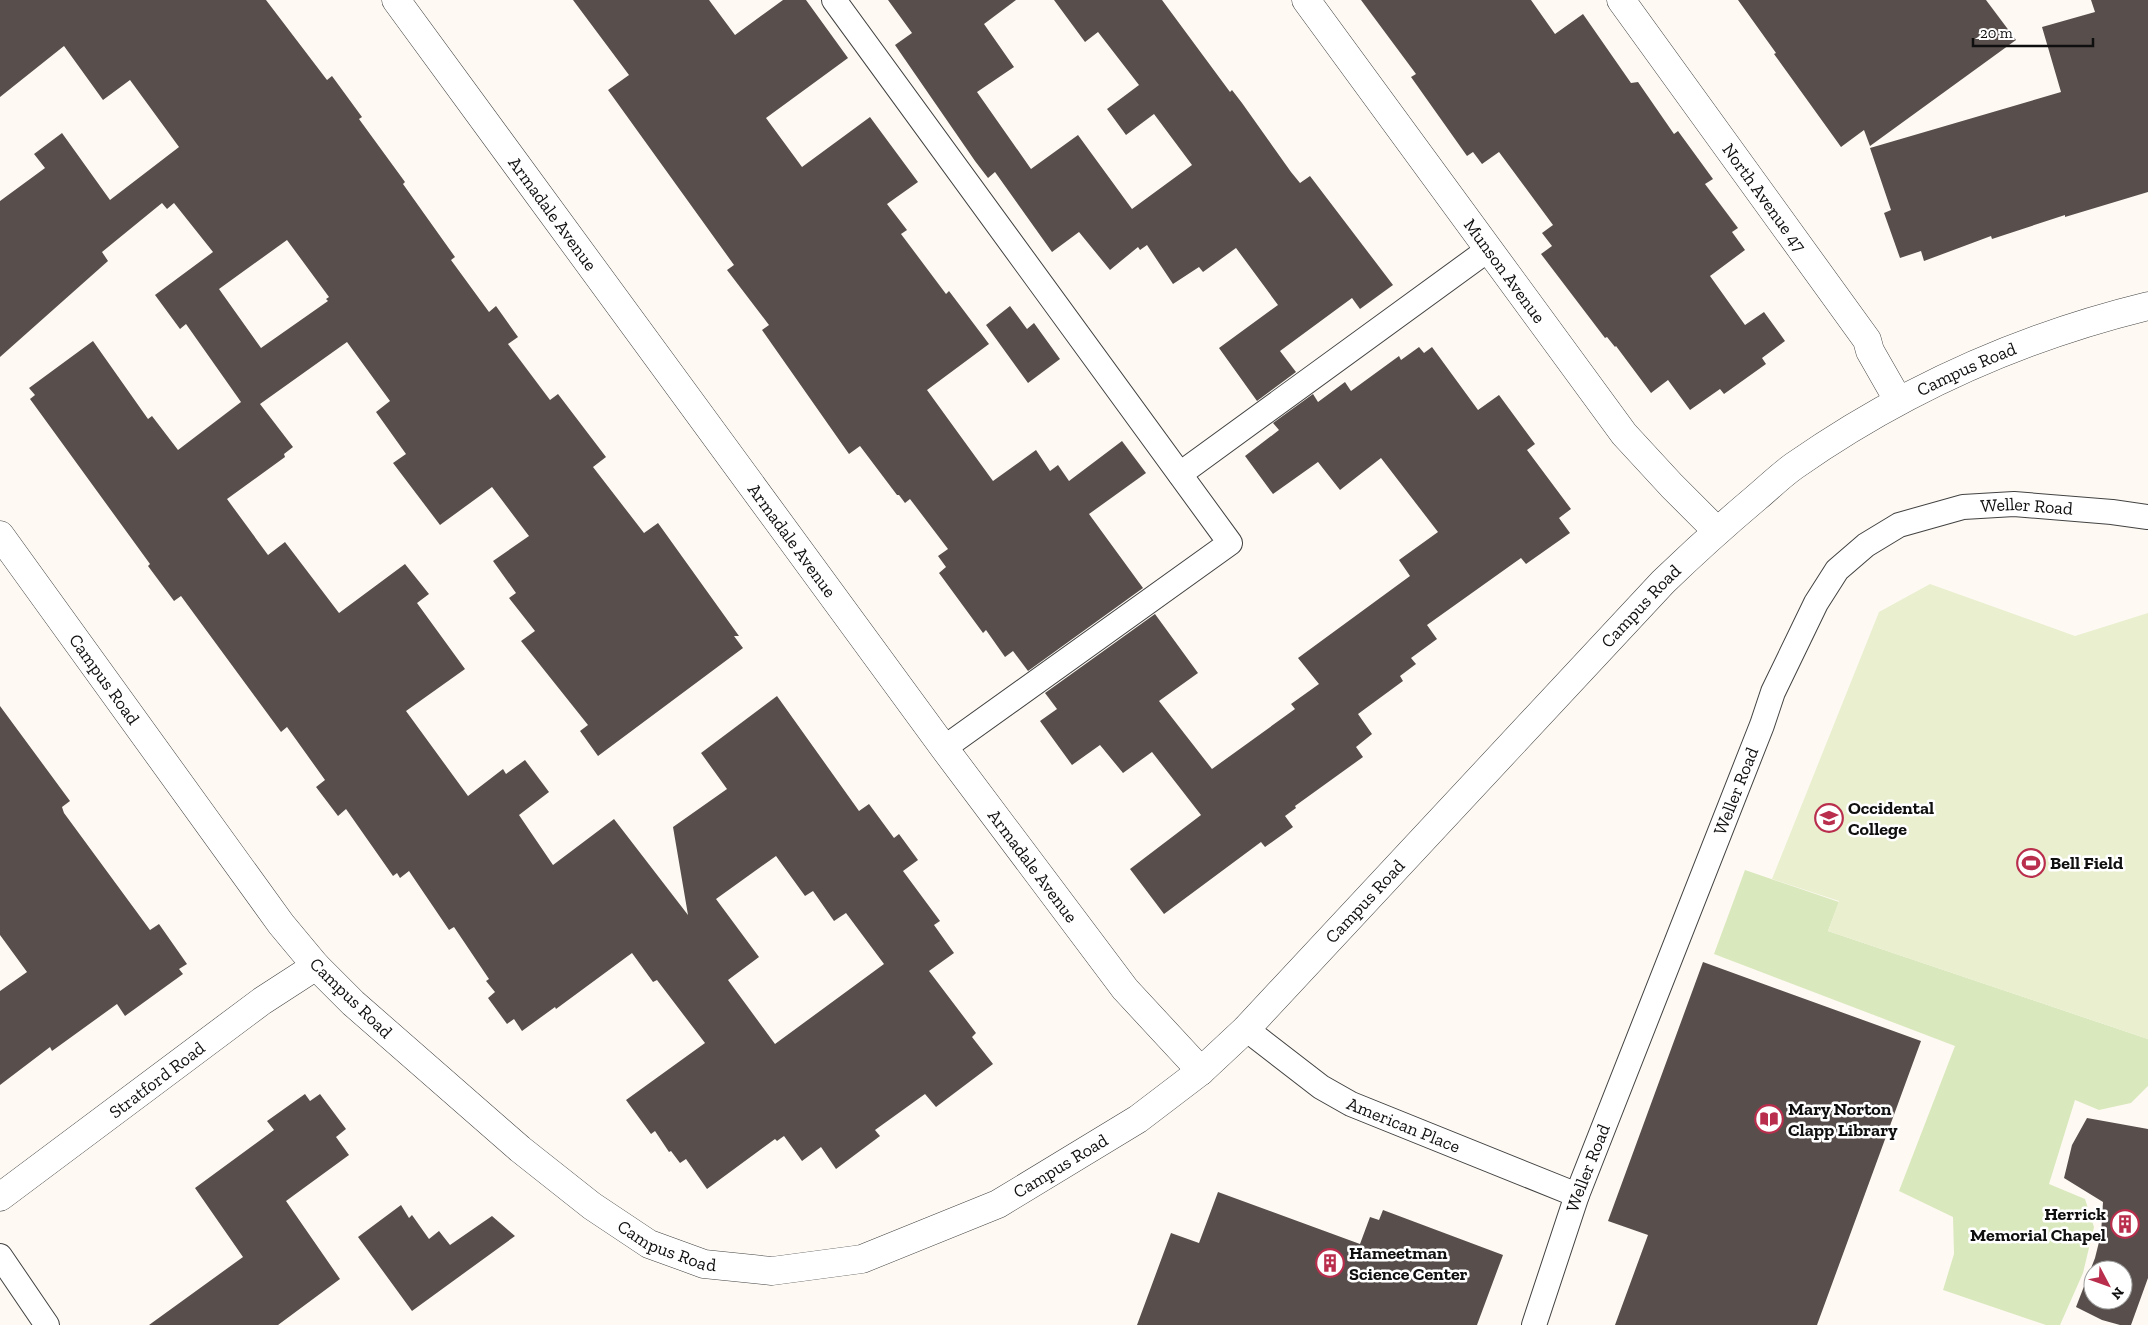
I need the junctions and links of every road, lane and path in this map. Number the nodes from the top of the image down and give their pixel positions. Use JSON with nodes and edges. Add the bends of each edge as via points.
{"nodes":[{"id":1,"x":396,"y":0,"type":"edge"},
{"id":2,"x":834,"y":0,"type":"edge"},
{"id":3,"x":1306,"y":0,"type":"edge"},
{"id":4,"x":1621,"y":0,"type":"edge"},
{"id":5,"x":1489,"y":249,"type":"junction"},
{"id":6,"x":2148,"y":306,"type":"edge"},
{"id":7,"x":1898,"y":400,"type":"junction"},
{"id":8,"x":1180,"y":474,"type":"junction"},
{"id":9,"x":2148,"y":517,"type":"edge"},
{"id":10,"x":1717,"y":531,"type":"junction"},
{"id":11,"x":0,"y":535,"type":"edge"},
{"id":12,"x":944,"y":748,"type":"junction"},
{"id":13,"x":316,"y":966,"type":"junction"},
{"id":14,"x":1246,"y":1029,"type":"junction"},
{"id":15,"x":1201,"y":1071,"type":"junction"},
{"id":16,"x":1577,"y":1195,"type":"junction"},
{"id":17,"x":0,"y":1197,"type":"edge"},
{"id":18,"x":0,"y":1256,"type":"edge"},
{"id":19,"x":47,"y":1325,"type":"edge"},
{"id":20,"x":1534,"y":1325,"type":"edge"}],
"edges":[{"from":1,"to":12,"type":"street","name":"Armadale Avenue"},
{"from":2,"to":8,"type":"lane"},
{"from":3,"to":5,"type":"street","name":"Munson Avenue"},
{"from":4,"to":7,"type":"street","name":"North Avenue 47","via":[[1867,340]]},
{"from":5,"to":8,"type":"lane"},
{"from":5,"to":10,"type":"street","name":"Munson Avenue","via":[[1624,434]]},
{"from":6,"to":7,"type":"street","name":"Campus Road","via":[[2110,315],[2015,347]]},
{"from":7,"to":10,"type":"street","name":"Campus Road","via":[[1793,467]]},
{"from":8,"to":12,"type":"lane","via":[[1230,543]]},
{"from":9,"to":16,"type":"lane","name":"Weller Road","via":[[2014,504],[1963,507],[1900,525],[1866,545],[1837,570],[1816,604],[1773,692]]},
{"from":10,"to":14,"type":"street","name":"Campus Road","via":[[1663,582]]},
{"from":11,"to":13,"type":"street","name":"Campus Road","via":[[281,924]]},
{"from":12,"to":15,"type":"street","name":"Armadale Avenue","via":[[1125,989]]},
{"from":13,"to":15,"type":"street","name":"Campus Road","via":[[353,1003],[512,1143],[592,1206],[649,1244],[704,1264],[772,1271],[862,1259],[998,1204],[1138,1119]]},
{"from":13,"to":17,"type":"street","name":"Stratford Road","via":[[262,1001]]},
{"from":14,"to":15,"type":"street","name":"Campus Road"},
{"from":14,"to":16,"type":"lane","name":"American Place","via":[[1321,1087],[1351,1104]]},
{"from":16,"to":20,"type":"lane","name":"Weller Road"},
{"from":18,"to":19,"type":"lane"}]}
